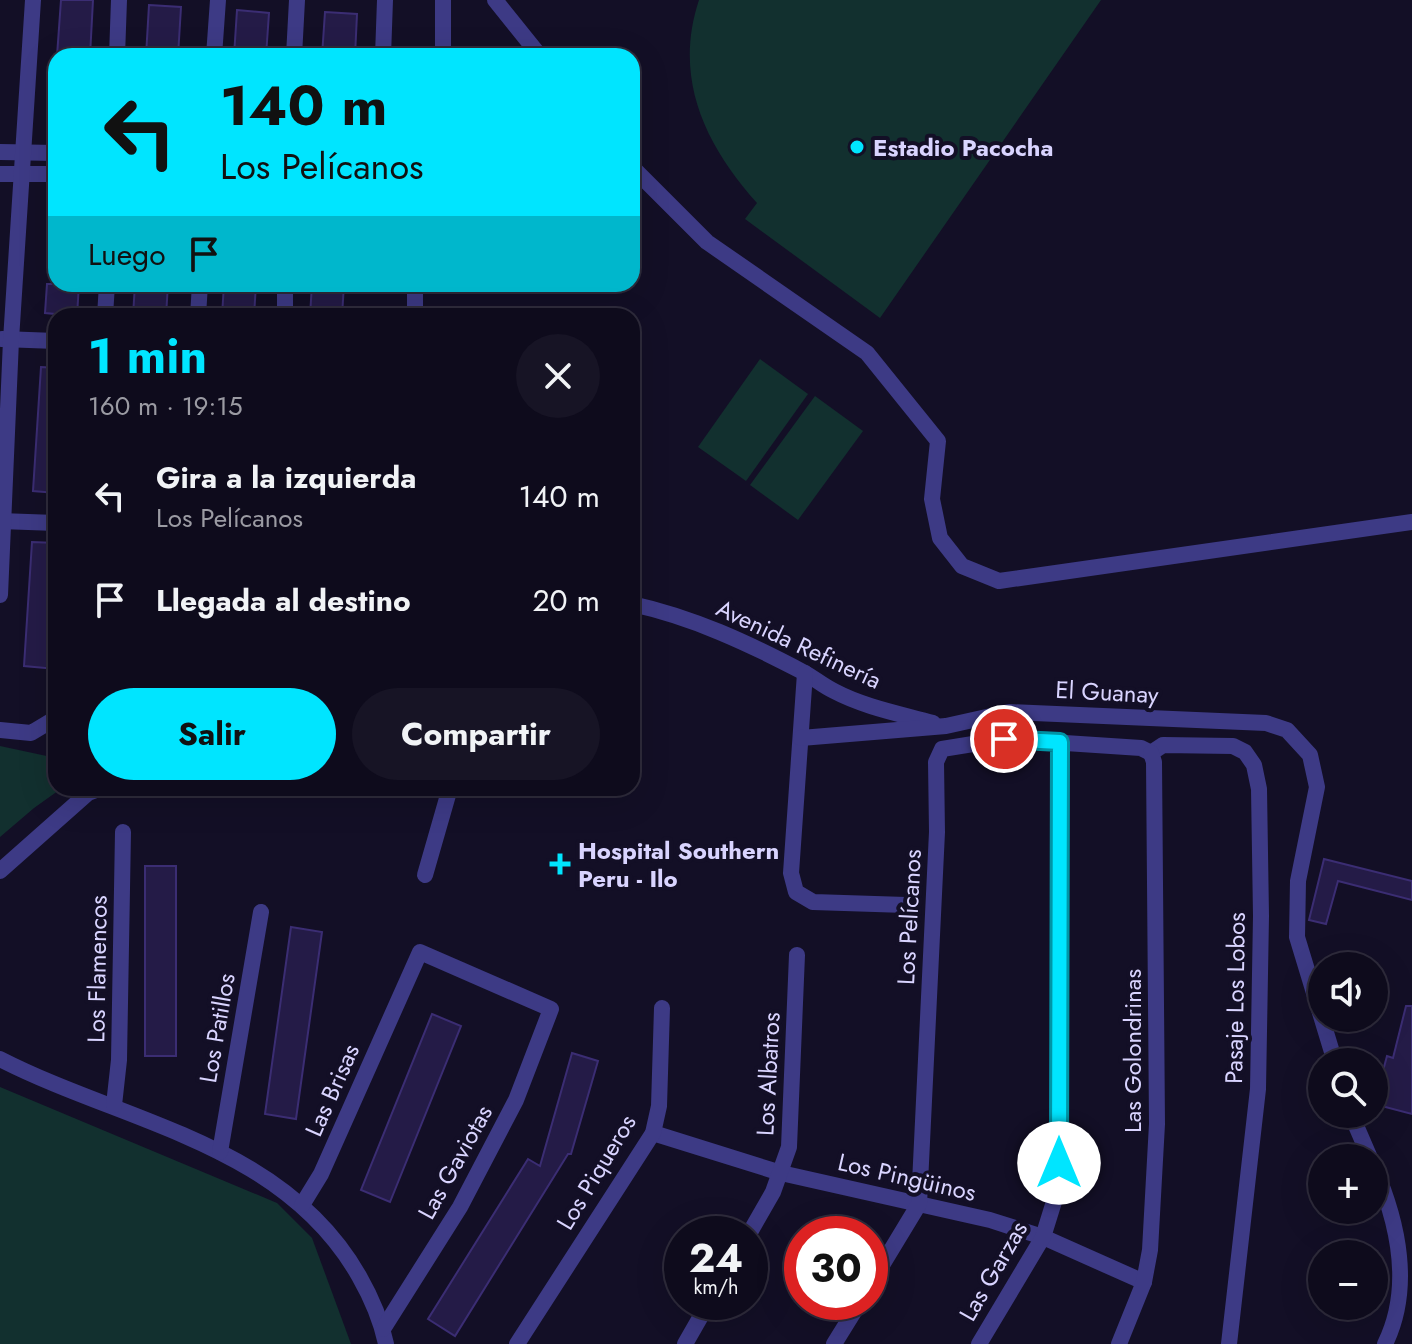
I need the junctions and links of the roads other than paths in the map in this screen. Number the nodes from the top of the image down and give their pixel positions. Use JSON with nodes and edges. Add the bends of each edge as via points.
{"nodes":[{"id":1,"x":33,"y":0,"type":"edge"},
{"id":2,"x":119,"y":0,"type":"edge"},
{"id":3,"x":218,"y":0,"type":"edge"},
{"id":4,"x":297,"y":0,"type":"edge"},
{"id":5,"x":385,"y":0,"type":"edge"},
{"id":6,"x":443,"y":0,"type":"edge"},
{"id":7,"x":495,"y":0,"type":"edge"},
{"id":8,"x":117,"y":48,"type":"edge"},
{"id":9,"x":215,"y":48,"type":"edge"},
{"id":10,"x":294,"y":48,"type":"edge"},
{"id":11,"x":383,"y":48,"type":"edge"},
{"id":12,"x":443,"y":48,"type":"edge"},
{"id":13,"x":534,"y":48,"type":"edge"},
{"id":14,"x":0,"y":152,"type":"edge"},
{"id":15,"x":25,"y":152,"type":"junction"},
{"id":16,"x":48,"y":153,"type":"edge"},
{"id":17,"x":0,"y":174,"type":"edge"},
{"id":18,"x":22,"y":174,"type":"junction"},
{"id":19,"x":48,"y":174,"type":"edge"},
{"id":20,"x":640,"y":175,"type":"edge"},
{"id":21,"x":6,"y":340,"type":"edge"},
{"id":22,"x":48,"y":341,"type":"edge"},
{"id":23,"x":2,"y":522,"type":"edge"},
{"id":24,"x":1412,"y":522,"type":"edge"},
{"id":25,"x":48,"y":523,"type":"edge"},
{"id":26,"x":0,"y":595,"type":"edge"},
{"id":27,"x":640,"y":606,"type":"edge"},
{"id":28,"x":805,"y":673,"type":"junction"},
{"id":29,"x":48,"y":723,"type":"edge"},
{"id":30,"x":946,"y":726,"type":"junction"},
{"id":31,"x":0,"y":730,"type":"edge"},
{"id":32,"x":801,"y":738,"type":"junction"},
{"id":33,"x":1060,"y":742,"type":"junction"},
{"id":34,"x":1151,"y":753,"type":"junction"},
{"id":35,"x":85,"y":796,"type":"edge"},
{"id":36,"x":448,"y":796,"type":"edge"},
{"id":37,"x":123,"y":832,"type":"dead end"},
{"id":38,"x":0,"y":871,"type":"edge"},
{"id":39,"x":425,"y":875,"type":"dead end"},
{"id":40,"x":906,"y":905,"type":"dead end"},
{"id":41,"x":261,"y":912,"type":"dead end"},
{"id":42,"x":797,"y":955,"type":"dead end"},
{"id":43,"x":662,"y":1008,"type":"dead end"},
{"id":44,"x":551,"y":1009,"type":"joint"},
{"id":45,"x":1331,"y":1048,"type":"edge"},
{"id":46,"x":0,"y":1059,"type":"edge"},
{"id":47,"x":114,"y":1105,"type":"junction"},
{"id":48,"x":653,"y":1133,"type":"junction"},
{"id":49,"x":220,"y":1152,"type":"junction"},
{"id":50,"x":781,"y":1173,"type":"junction"},
{"id":51,"x":1388,"y":1198,"type":"edge"},
{"id":52,"x":919,"y":1204,"type":"junction"},
{"id":53,"x":302,"y":1205,"type":"junction"},
{"id":54,"x":759,"y":1216,"type":"edge"},
{"id":55,"x":1043,"y":1237,"type":"junction"},
{"id":56,"x":888,"y":1255,"type":"edge"},
{"id":57,"x":1144,"y":1282,"type":"junction"},
{"id":58,"x":699,"y":1320,"type":"edge"},
{"id":59,"x":849,"y":1320,"type":"edge"},
{"id":60,"x":384,"y":1337,"type":"edge"},
{"id":61,"x":517,"y":1344,"type":"edge"},
{"id":62,"x":685,"y":1344,"type":"edge"},
{"id":63,"x":834,"y":1344,"type":"edge"},
{"id":64,"x":979,"y":1344,"type":"edge"},
{"id":65,"x":1119,"y":1344,"type":"edge"},
{"id":66,"x":1229,"y":1344,"type":"edge"},
{"id":67,"x":1385,"y":1344,"type":"edge"}],
"edges":[{"from":1,"to":15,"type":"street"},
{"from":2,"to":8,"type":"street"},
{"from":3,"to":9,"type":"street"},
{"from":4,"to":10,"type":"street"},
{"from":5,"to":11,"type":"street"},
{"from":6,"to":12,"type":"street"},
{"from":7,"to":13,"type":"street"},
{"from":14,"to":15,"type":"street"},
{"from":15,"to":16,"type":"street"},
{"from":15,"to":18,"type":"street"},
{"from":17,"to":18,"type":"street"},
{"from":18,"to":19,"type":"street"},
{"from":18,"to":21,"type":"street"},
{"from":20,"to":24,"type":"street","via":[[707,242],[867,353],[938,441],[932,499],[940,538],[962,566],[999,581]]},
{"from":21,"to":22,"type":"street"},
{"from":21,"to":23,"type":"street"},
{"from":23,"to":25,"type":"street"},
{"from":23,"to":26,"type":"street"},
{"from":27,"to":28,"type":"street","name":"Avenida Refinería","via":[[725,633]]},
{"from":28,"to":30,"type":"street","name":"Avenida Refinería","via":[[834,692]]},
{"from":28,"to":32,"type":"street"},
{"from":29,"to":31,"type":"street","via":[[31,733]]},
{"from":30,"to":32,"type":"street","name":"El Guanay"},
{"from":30,"to":45,"type":"street","name":"El Guanay","via":[[1009,712],[1266,723],[1287,730],[1310,755],[1317,787],[1298,881],[1297,937]]},
{"from":32,"to":40,"type":"street","via":[[791,873],[796,892],[813,902]]},
{"from":33,"to":34,"type":"street","name":"Los Pelícanos"},
{"from":33,"to":52,"type":"street","name":"Los Pelícanos","via":[[1004,739],[953,747],[942,749],[936,762]]},
{"from":33,"to":55,"type":"street","name":"Las Garzas","via":[[1059,1163],[1057,1192]]},
{"from":34,"to":57,"type":"street","name":"Las Golondrinas","via":[[1157,1124]]},
{"from":34,"to":66,"type":"street","name":"Pasaje Los Lobos","via":[[1163,745],[1233,746],[1254,765],[1259,789],[1258,1089]]},
{"from":35,"to":38,"type":"street"},
{"from":36,"to":39,"type":"street"},
{"from":37,"to":47,"type":"street","name":"Los Flamencos"},
{"from":41,"to":49,"type":"street","name":"Los Patillos"},
{"from":42,"to":50,"type":"street","name":"Los Albatros","via":[[789,1147]]},
{"from":43,"to":48,"type":"street","name":"Los Piqueros","via":[[659,1106]]},
{"from":44,"to":53,"type":"street","name":"Las Brisas","via":[[420,952],[321,1174]]},
{"from":44,"to":60,"type":"street","name":"Las Gaviotas","via":[[516,1100]]},
{"from":46,"to":47,"type":"street"},
{"from":47,"to":49,"type":"street"},
{"from":48,"to":50,"type":"street","name":"Los Pingüinos"},
{"from":48,"to":61,"type":"street","name":"Los Piqueros"},
{"from":49,"to":53,"type":"street"},
{"from":50,"to":52,"type":"street","name":"Los Pingüinos"},
{"from":50,"to":54,"type":"street","name":"Los Albatros"},
{"from":51,"to":67,"type":"street","via":[[1406,1258],[1408,1295]]},
{"from":52,"to":55,"type":"street","name":"Los Pingüinos"},
{"from":52,"to":56,"type":"street","name":"Los Pelícanos"},
{"from":53,"to":60,"type":"street","via":[[344,1250]]},
{"from":55,"to":57,"type":"street","name":"Los Pingüinos"},
{"from":55,"to":64,"type":"street","name":"Las Garzas"},
{"from":57,"to":65,"type":"street","name":"Las Golondrinas"},
{"from":58,"to":62,"type":"street"},
{"from":59,"to":63,"type":"street"}]}
